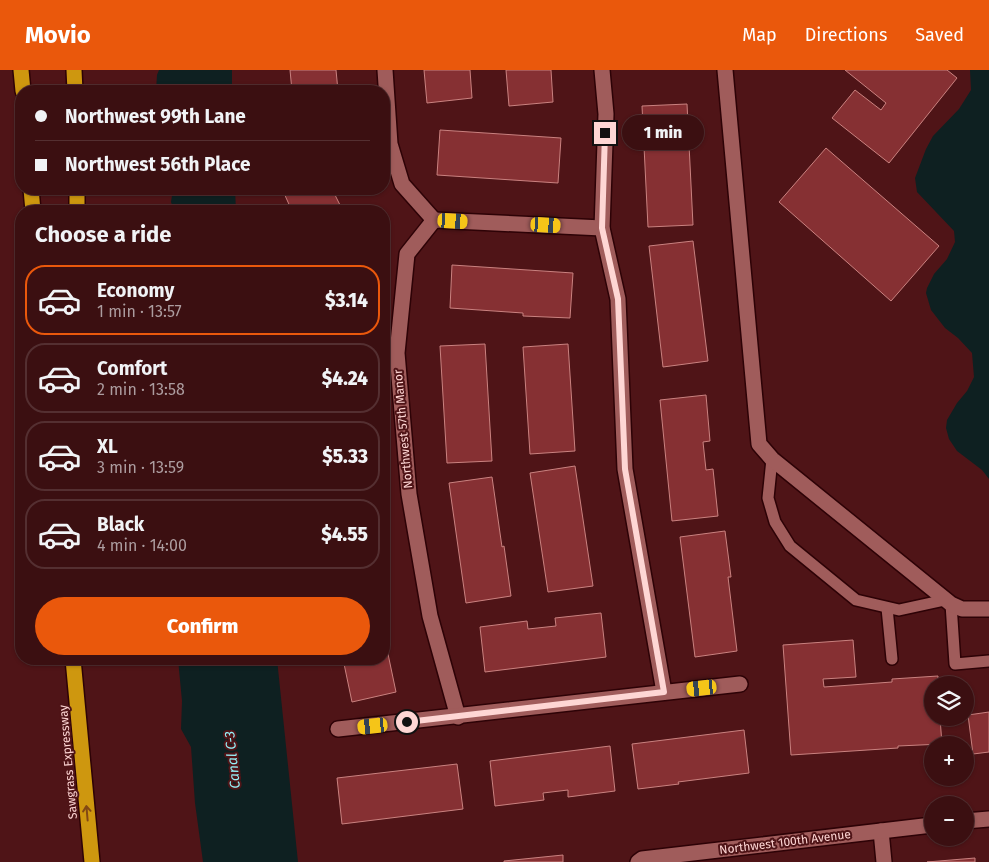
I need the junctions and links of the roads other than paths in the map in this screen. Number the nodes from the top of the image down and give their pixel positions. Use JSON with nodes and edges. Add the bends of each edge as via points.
{"nodes":[{"id":1,"x":21,"y":70,"type":"edge"},
{"id":2,"x":74,"y":70,"type":"edge"},
{"id":3,"x":385,"y":70,"type":"edge"},
{"id":4,"x":602,"y":70,"type":"edge"},
{"id":5,"x":725,"y":70,"type":"edge"},
{"id":6,"x":22,"y":85,"type":"edge"},
{"id":7,"x":75,"y":85,"type":"edge"},
{"id":8,"x":386,"y":85,"type":"edge"},
{"id":9,"x":390,"y":144,"type":"edge"},
{"id":10,"x":434,"y":220,"type":"junction"},
{"id":11,"x":602,"y":228,"type":"junction"},
{"id":12,"x":772,"y":459,"type":"junction"},
{"id":13,"x":948,"y":602,"type":"junction"},
{"id":14,"x":887,"y":608,"type":"junction"},
{"id":15,"x":989,"y":609,"type":"edge"},
{"id":16,"x":892,"y":659,"type":"dead end"},
{"id":17,"x":989,"y":661,"type":"edge"},
{"id":18,"x":74,"y":665,"type":"edge"},
{"id":19,"x":78,"y":665,"type":"edge"},
{"id":20,"x":740,"y":684,"type":"dead end"},
{"id":21,"x":664,"y":692,"type":"junction"},
{"id":22,"x":77,"y":695,"type":"junction"},
{"id":23,"x":458,"y":717,"type":"junction"},
{"id":24,"x":338,"y":729,"type":"dead end"},
{"id":25,"x":989,"y":819,"type":"edge"},
{"id":26,"x":974,"y":821,"type":"edge"},
{"id":27,"x":924,"y":826,"type":"edge"},
{"id":28,"x":881,"y":831,"type":"junction"},
{"id":29,"x":92,"y":862,"type":"edge"},
{"id":30,"x":638,"y":862,"type":"edge"},
{"id":31,"x":884,"y":862,"type":"edge"}],
"edges":[{"from":1,"to":6,"type":"highway"},
{"from":2,"to":7,"type":"highway"},
{"from":3,"to":8,"type":"street"},
{"from":4,"to":11,"type":"street","via":[[606,114]]},
{"from":5,"to":12,"type":"street","via":[[759,444]]},
{"from":9,"to":10,"type":"street","via":[[402,184]]},
{"from":10,"to":11,"type":"street"},
{"from":10,"to":23,"type":"street","name":"Northwest 57th Manor","via":[[407,254],[397,353],[409,494],[430,616]]},
{"from":11,"to":21,"type":"street","via":[[618,299],[625,469]]},
{"from":12,"to":13,"type":"street"},
{"from":12,"to":14,"type":"lane","via":[[768,498],[775,522],[790,546],[856,600]]},
{"from":13,"to":14,"type":"lane","via":[[899,610]]},
{"from":13,"to":15,"type":"street","via":[[962,609]]},
{"from":13,"to":17,"type":"lane","via":[[955,664]]},
{"from":14,"to":16,"type":"lane"},
{"from":18,"to":22,"type":"highway","name":"Sawgrass Expressway"},
{"from":19,"to":22,"type":"highway"},
{"from":20,"to":21,"type":"street"},
{"from":21,"to":23,"type":"street"},
{"from":29,"to":22,"type":"highway","name":"Sawgrass Expressway","one_way":true},
{"from":23,"to":24,"type":"street"},
{"from":25,"to":26,"type":"street"},
{"from":27,"to":28,"type":"street","name":"Northwest 100th Avenue"},
{"from":28,"to":30,"type":"street","name":"Northwest 100th Avenue"},
{"from":28,"to":31,"type":"street"}]}
